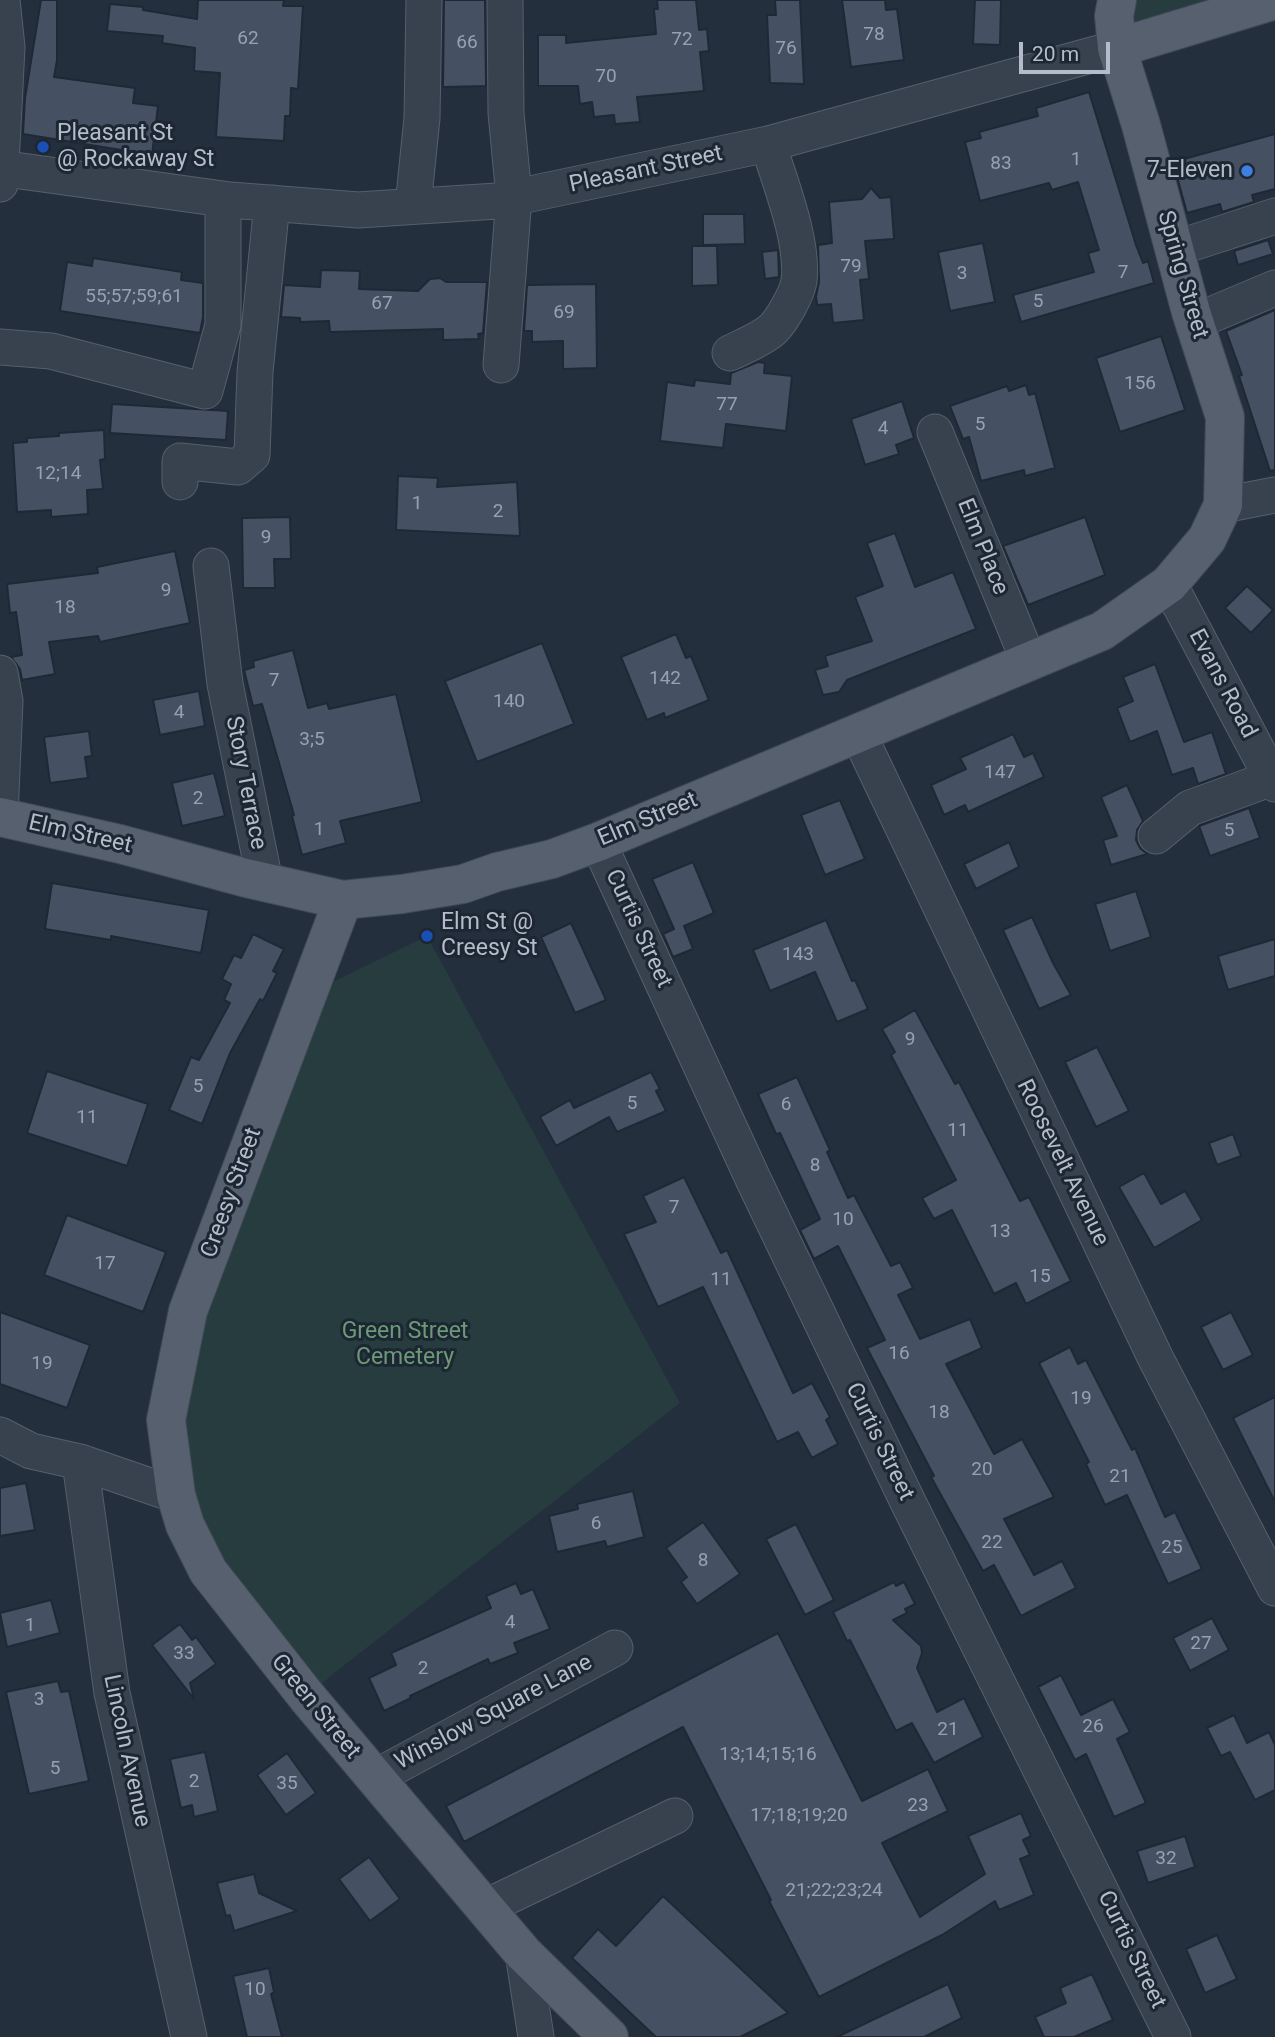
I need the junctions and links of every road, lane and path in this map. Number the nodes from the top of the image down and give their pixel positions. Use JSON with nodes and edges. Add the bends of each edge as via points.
{"nodes":[{"id":1,"x":2,"y":0,"type":"edge"},
{"id":2,"x":425,"y":0,"type":"edge"},
{"id":3,"x":505,"y":0,"type":"edge"},
{"id":4,"x":1116,"y":0,"type":"edge"},
{"id":5,"x":1266,"y":1,"type":"edge"},
{"id":6,"x":1117,"y":48,"type":"junction"},
{"id":7,"x":768,"y":144,"type":"junction"},
{"id":8,"x":0,"y":168,"type":"edge"},
{"id":9,"x":0,"y":184,"type":"edge"},
{"id":10,"x":514,"y":197,"type":"junction"},
{"id":11,"x":223,"y":198,"type":"junction"},
{"id":12,"x":272,"y":203,"type":"junction"},
{"id":13,"x":413,"y":206,"type":"junction"},
{"id":14,"x":1275,"y":216,"type":"edge"},
{"id":15,"x":1174,"y":249,"type":"junction"},
{"id":16,"x":1275,"y":288,"type":"edge"},
{"id":17,"x":1194,"y":322,"type":"junction"},
{"id":18,"x":0,"y":347,"type":"edge"},
{"id":19,"x":730,"y":353,"type":"dead end"},
{"id":20,"x":501,"y":365,"type":"dead end"},
{"id":21,"x":935,"y":432,"type":"dead end"},
{"id":22,"x":180,"y":482,"type":"dead end"},
{"id":23,"x":1275,"y":495,"type":"edge"},
{"id":24,"x":1223,"y":505,"type":"junction"},
{"id":25,"x":211,"y":566,"type":"dead end"},
{"id":26,"x":1169,"y":584,"type":"junction"},
{"id":27,"x":1029,"y":662,"type":"junction"},
{"id":28,"x":0,"y":673,"type":"edge"},
{"id":29,"x":858,"y":733,"type":"junction"},
{"id":30,"x":1273,"y":781,"type":"edge"},
{"id":31,"x":0,"y":817,"type":"edge"},
{"id":32,"x":1156,"y":836,"type":"dead end"},
{"id":33,"x":598,"y":842,"type":"junction"},
{"id":34,"x":265,"y":882,"type":"junction"},
{"id":35,"x":343,"y":900,"type":"junction"},
{"id":36,"x":0,"y":1435,"type":"edge"},
{"id":37,"x":80,"y":1462,"type":"junction"},
{"id":38,"x":176,"y":1495,"type":"junction"},
{"id":39,"x":1275,"y":1588,"type":"edge"},
{"id":40,"x":615,"y":1648,"type":"dead end"},
{"id":41,"x":374,"y":1778,"type":"junction"},
{"id":42,"x":675,"y":1816,"type":"dead end"},
{"id":43,"x":484,"y":1908,"type":"junction"},
{"id":44,"x":523,"y":1953,"type":"junction"},
{"id":45,"x":188,"y":2037,"type":"edge"},
{"id":46,"x":536,"y":2037,"type":"edge"},
{"id":47,"x":609,"y":2037,"type":"edge"},
{"id":48,"x":1173,"y":2037,"type":"edge"}],
"edges":[{"from":1,"to":8,"type":"street","via":[[7,47]]},
{"from":2,"to":13,"type":"street","via":[[422,118]]},
{"from":3,"to":10,"type":"street","via":[[506,113]]},
{"from":4,"to":6,"type":"main road","name":"Spring Street"},
{"from":5,"to":6,"type":"main road","name":"Pleasant Street"},
{"from":6,"to":7,"type":"street","name":"Pleasant Street"},
{"from":6,"to":15,"type":"main road","name":"Spring Street"},
{"from":7,"to":10,"type":"street","name":"Pleasant Street"},
{"from":7,"to":19,"type":"street","via":[[792,223],[799,284],[773,328]]},
{"from":8,"to":9,"type":"street"},
{"from":8,"to":11,"type":"street","name":"Pleasant Street"},
{"from":10,"to":13,"type":"street","name":"Pleasant Street"},
{"from":10,"to":20,"type":"street"},
{"from":11,"to":12,"type":"street","name":"Pleasant Street"},
{"from":11,"to":18,"type":"street","via":[[223,325],[205,391],[51,351]]},
{"from":12,"to":13,"type":"street","name":"Pleasant Street","via":[[358,210]]},
{"from":12,"to":22,"type":"street","via":[[254,372],[252,455],[238,467],[180,461]]},
{"from":14,"to":15,"type":"street"},
{"from":15,"to":17,"type":"main road","name":"Spring Street"},
{"from":16,"to":17,"type":"street"},
{"from":17,"to":24,"type":"main road","name":"Spring Street","via":[[1225,417]]},
{"from":21,"to":27,"type":"street","name":"Elm Place"},
{"from":23,"to":24,"type":"street"},
{"from":24,"to":26,"type":"main road","name":"Elm Street","via":[[1207,539]]},
{"from":25,"to":34,"type":"street","name":"Story Terrace","via":[[225,684]]},
{"from":26,"to":27,"type":"main road","name":"Elm Street","via":[[1102,631]]},
{"from":26,"to":30,"type":"street","name":"Evans Road"},
{"from":27,"to":29,"type":"main road","name":"Elm Street"},
{"from":28,"to":31,"type":"street","via":[[5,701]]},
{"from":29,"to":33,"type":"main road","name":"Elm Street"},
{"from":29,"to":39,"type":"street","name":"Roosevelt Avenue","via":[[1155,1357]]},
{"from":30,"to":32,"type":"street","via":[[1190,808]]},
{"from":31,"to":34,"type":"main road","name":"Elm Street"},
{"from":33,"to":35,"type":"main road","name":"Elm Street","via":[[463,884]]},
{"from":33,"to":48,"type":"street","name":"Curtis Street","via":[[906,1498]]},
{"from":34,"to":35,"type":"main road","name":"Elm Street"},
{"from":35,"to":38,"type":"main road","name":"Creesy Street","via":[[188,1311],[166,1420]]},
{"from":36,"to":37,"type":"street","via":[[31,1451]]},
{"from":37,"to":38,"type":"street"},
{"from":37,"to":45,"type":"street","name":"Lincoln Avenue","via":[[112,1693]]},
{"from":38,"to":41,"type":"main road","name":"Green Street","via":[[208,1570]]},
{"from":40,"to":41,"type":"street","name":"Winslow Square Lane"},
{"from":41,"to":43,"type":"main road","name":"Green Street"},
{"from":42,"to":43,"type":"street"},
{"from":43,"to":44,"type":"main road","name":"Green Street"},
{"from":44,"to":46,"type":"street"},
{"from":44,"to":47,"type":"main road","name":"Green Street"}]}
